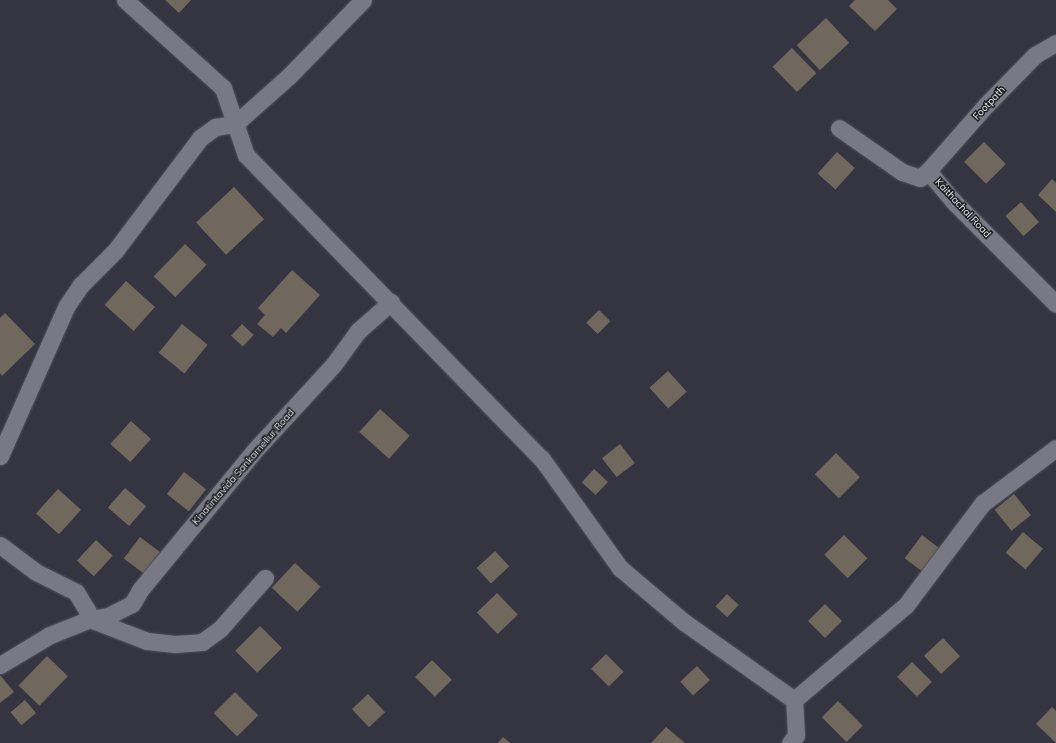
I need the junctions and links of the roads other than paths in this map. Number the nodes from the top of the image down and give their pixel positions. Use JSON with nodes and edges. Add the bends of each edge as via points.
{"nodes":[{"id":1,"x":125,"y":0,"type":"edge"},
{"id":2,"x":363,"y":0,"type":"edge"},
{"id":3,"x":1056,"y":43,"type":"edge"},
{"id":4,"x":235,"y":124,"type":"junction"},
{"id":5,"x":839,"y":128,"type":"dead end"},
{"id":6,"x":928,"y":172,"type":"junction"},
{"id":7,"x":391,"y":302,"type":"junction"},
{"id":8,"x":1056,"y":304,"type":"edge"},
{"id":9,"x":1056,"y":448,"type":"edge"},
{"id":10,"x":0,"y":456,"type":"edge"},
{"id":11,"x":0,"y":545,"type":"edge"},
{"id":12,"x":265,"y":578,"type":"dead end"},
{"id":13,"x":90,"y":620,"type":"junction"},
{"id":14,"x":0,"y":665,"type":"edge"},
{"id":15,"x":794,"y":700,"type":"junction"},
{"id":16,"x":796,"y":740,"type":"edge"}],
"edges":[{"from":1,"to":4,"type":"street","via":[[223,88]]},
{"from":2,"to":4,"type":"street","via":[[289,76]]},
{"from":3,"to":6,"type":"street","name":"Footpath","via":[[1029,60],[986,104]]},
{"from":4,"to":7,"type":"street","via":[[246,155]]},
{"from":4,"to":10,"type":"street","via":[[215,126],[200,138],[115,251],[81,285],[66,307]]},
{"from":5,"to":6,"type":"street","name":"Kaithachal Road","via":[[902,172],[920,178]]},
{"from":6,"to":8,"type":"street","name":"Kaithachal Road","via":[[954,202]]},
{"from":7,"to":13,"type":"street","name":"Kinatintavida Sankarnellur Road","via":[[358,331],[334,364],[254,451],[140,590],[132,604],[108,616]]},
{"from":7,"to":15,"type":"street","via":[[542,459],[620,568],[684,622]]},
{"from":9,"to":15,"type":"street","via":[[984,503],[906,605]]},
{"from":11,"to":13,"type":"street","via":[[36,572],[76,592]]},
{"from":12,"to":13,"type":"street","via":[[220,629],[202,642],[175,644],[147,640]]},
{"from":13,"to":14,"type":"street","name":"Kinatintavida Sankarnellur Road","via":[[50,635]]},
{"from":15,"to":16,"type":"street"}]}
